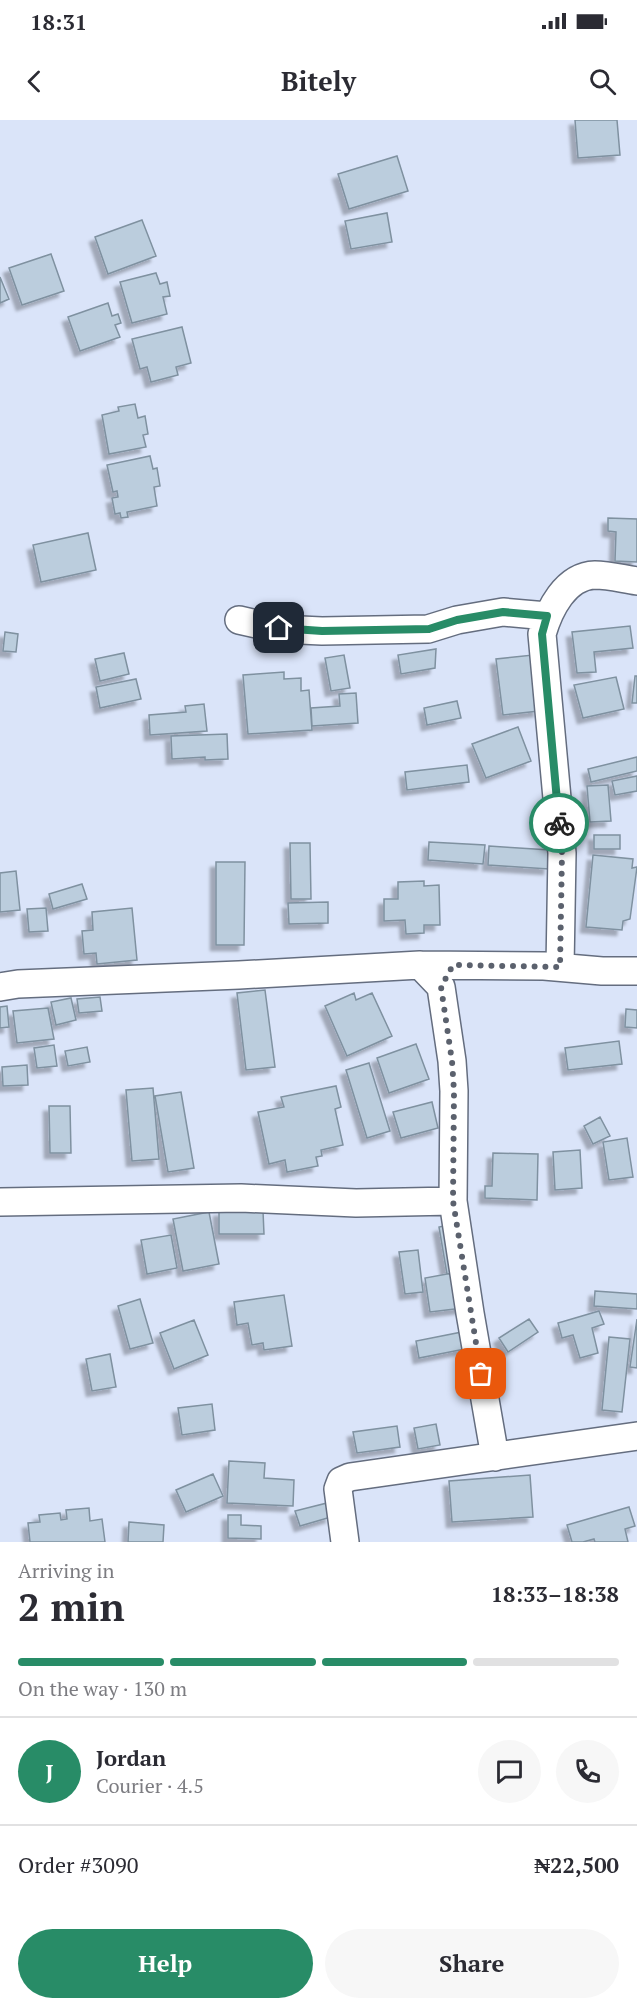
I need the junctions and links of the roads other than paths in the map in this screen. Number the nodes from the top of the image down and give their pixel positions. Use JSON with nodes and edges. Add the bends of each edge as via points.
{"nodes":[{"id":1,"x":637,"y":581,"type":"edge"},
{"id":2,"x":547,"y":616,"type":"junction"},
{"id":3,"x":239,"y":620,"type":"dead end"},
{"id":4,"x":560,"y":967,"type":"junction"},
{"id":5,"x":637,"y":971,"type":"edge"},
{"id":6,"x":447,"y":976,"type":"junction"},
{"id":7,"x":0,"y":987,"type":"edge"},
{"id":8,"x":453,"y":1201,"type":"junction"},
{"id":9,"x":0,"y":1202,"type":"edge"},
{"id":10,"x":637,"y":1436,"type":"edge"},
{"id":11,"x":495,"y":1457,"type":"junction"},
{"id":12,"x":345,"y":1542,"type":"edge"}],
"edges":[{"from":1,"to":2,"type":"street","via":[[601,575],[578,579]]},
{"from":2,"to":3,"type":"street","via":[[503,612],[429,629],[322,631]]},
{"from":2,"to":4,"type":"street","via":[[542,634],[562,853]]},
{"from":4,"to":5,"type":"street"},
{"from":4,"to":6,"type":"street"},
{"from":6,"to":7,"type":"street","via":[[420,965]]},
{"from":6,"to":8,"type":"street","via":[[454,1091]]},
{"from":8,"to":9,"type":"street","via":[[356,1203],[241,1198]]},
{"from":8,"to":11,"type":"street"},
{"from":10,"to":11,"type":"street"},
{"from":11,"to":12,"type":"street","via":[[341,1481],[338,1499]]}]}
